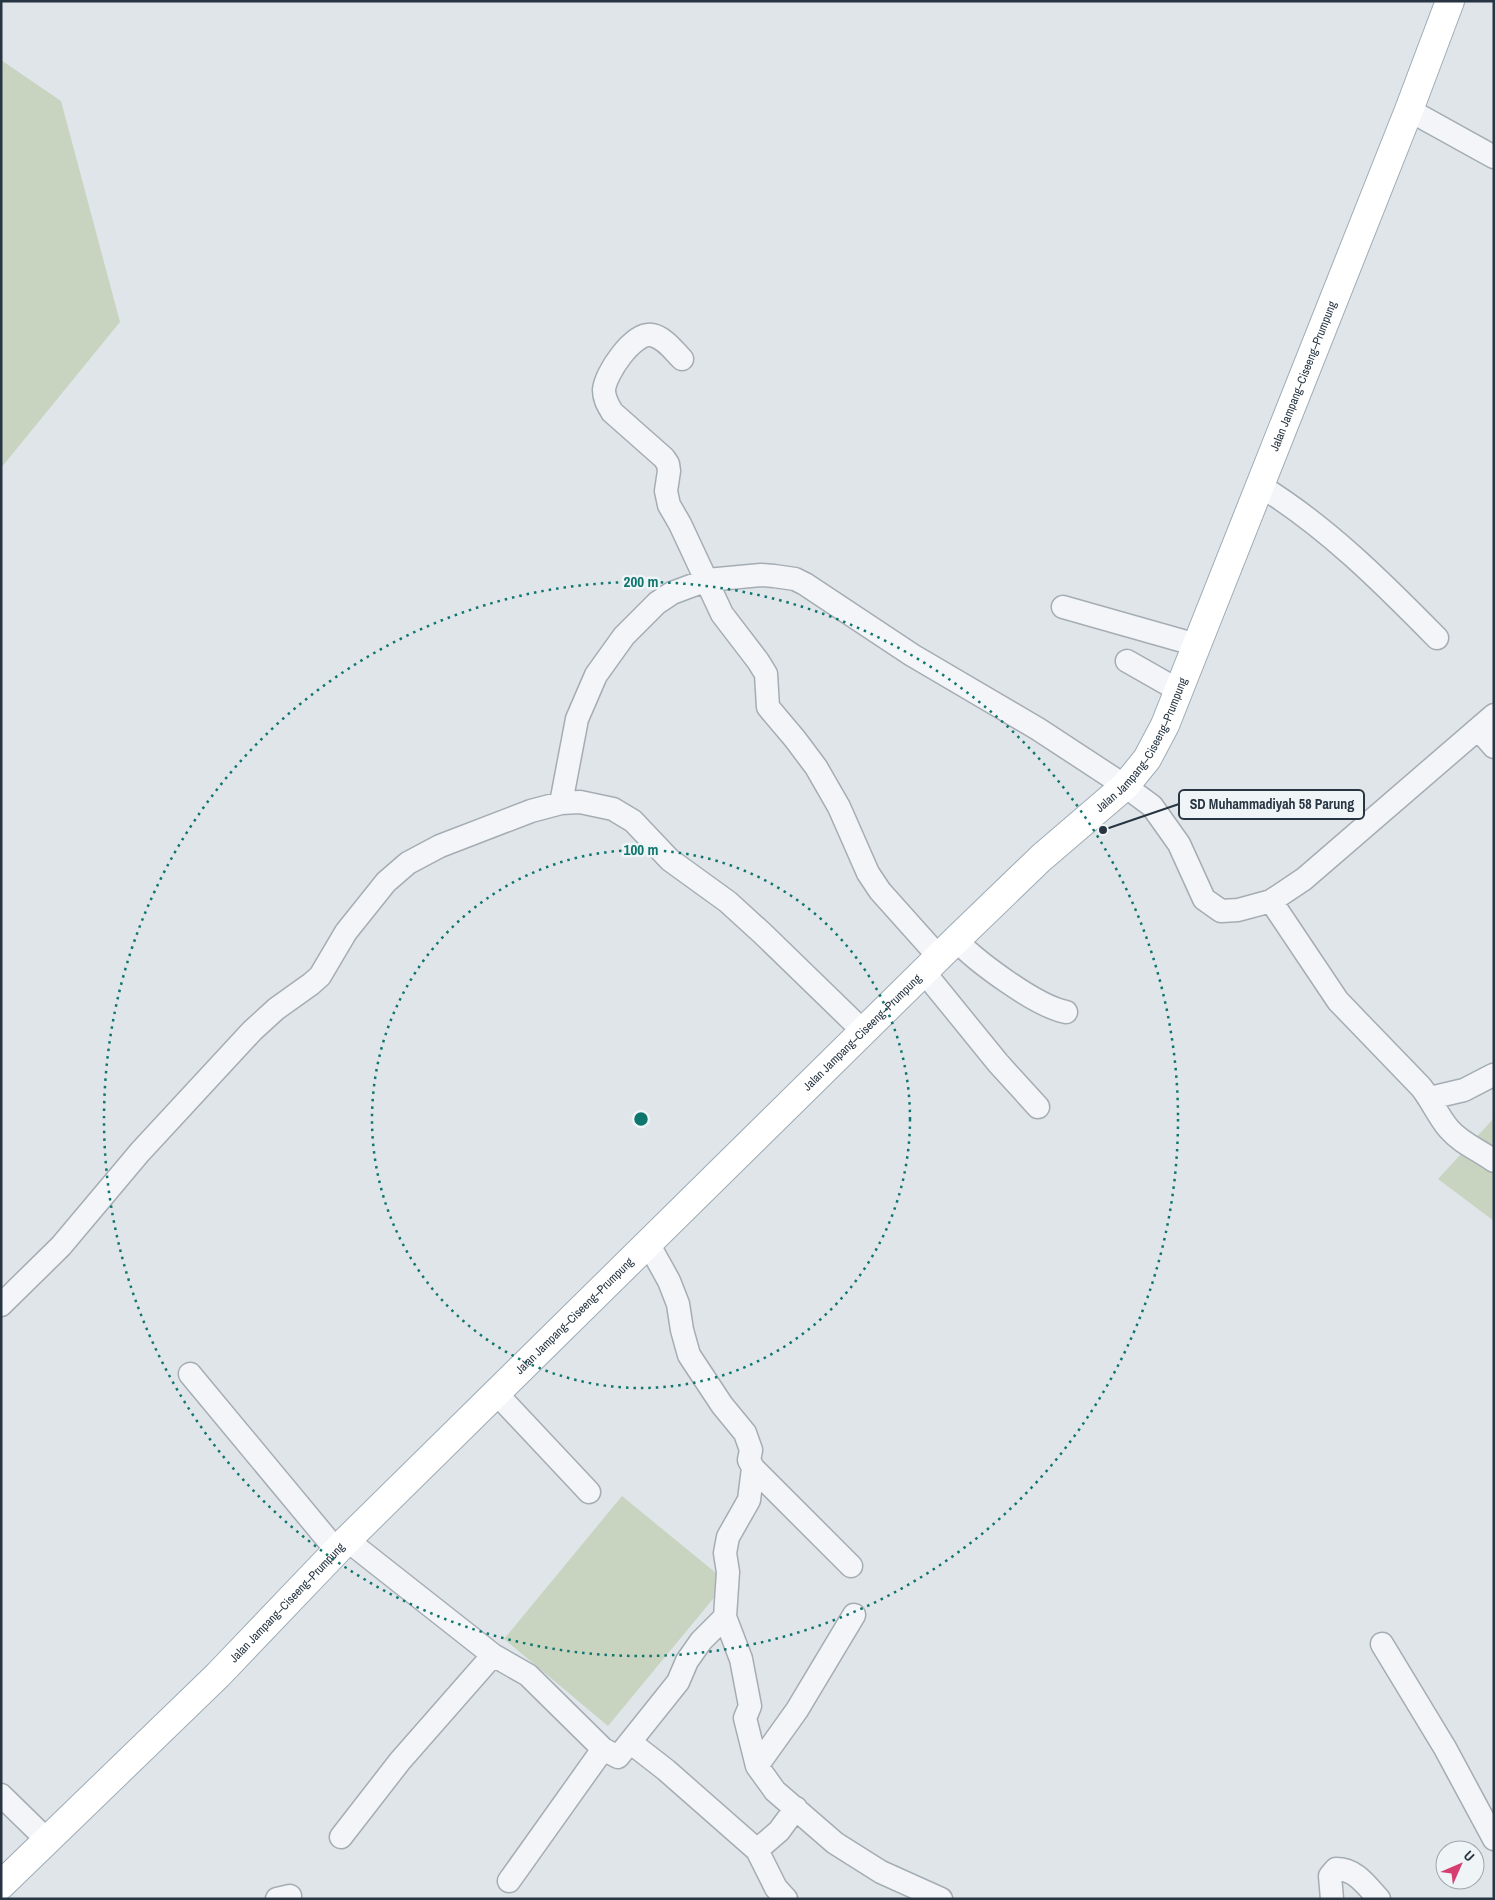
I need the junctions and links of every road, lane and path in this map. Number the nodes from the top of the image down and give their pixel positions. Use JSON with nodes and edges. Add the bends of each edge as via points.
{"nodes":[{"id":1,"x":1450,"y":1,"type":"edge"},
{"id":2,"x":1409,"y":110,"type":"junction"},
{"id":3,"x":1494,"y":157,"type":"edge"},
{"id":4,"x":682,"y":359,"type":"dead end"},
{"id":5,"x":1259,"y":485,"type":"junction"},
{"id":6,"x":708,"y":580,"type":"junction"},
{"id":7,"x":1063,"y":607,"type":"dead end"},
{"id":8,"x":1437,"y":638,"type":"dead end"},
{"id":9,"x":1197,"y":644,"type":"junction"},
{"id":10,"x":1127,"y":661,"type":"dead end"},
{"id":11,"x":1178,"y":690,"type":"junction"},
{"id":12,"x":1486,"y":722,"type":"edge"},
{"id":13,"x":1494,"y":747,"type":"edge"},
{"id":14,"x":1125,"y":786,"type":"junction"},
{"id":15,"x":561,"y":803,"type":"junction"},
{"id":16,"x":1271,"y":901,"type":"junction"},
{"id":17,"x":940,"y":956,"type":"junction"},
{"id":18,"x":1066,"y":1012,"type":"dead end"},
{"id":19,"x":864,"y":1032,"type":"junction"},
{"id":20,"x":1493,"y":1075,"type":"edge"},
{"id":21,"x":1430,"y":1098,"type":"junction"},
{"id":22,"x":1038,"y":1107,"type":"dead end"},
{"id":23,"x":1494,"y":1161,"type":"edge"},
{"id":24,"x":648,"y":1243,"type":"junction"},
{"id":25,"x":1,"y":1306,"type":"edge"},
{"id":26,"x":190,"y":1374,"type":"dead end"},
{"id":27,"x":496,"y":1392,"type":"junction"},
{"id":28,"x":752,"y":1468,"type":"junction"},
{"id":29,"x":589,"y":1492,"type":"dead end"},
{"id":30,"x":342,"y":1546,"type":"junction"},
{"id":31,"x":851,"y":1566,"type":"dead end"},
{"id":32,"x":854,"y":1615,"type":"dead end"},
{"id":33,"x":725,"y":1617,"type":"junction"},
{"id":34,"x":1382,"y":1644,"type":"dead end"},
{"id":35,"x":492,"y":1655,"type":"junction"},
{"id":36,"x":630,"y":1742,"type":"junction"},
{"id":37,"x":604,"y":1749,"type":"junction"},
{"id":38,"x":757,"y":1766,"type":"junction"},
{"id":39,"x":1,"y":1796,"type":"edge"},
{"id":40,"x":796,"y":1808,"type":"junction"},
{"id":41,"x":49,"y":1837,"type":"junction"},
{"id":42,"x":340,"y":1837,"type":"dead end"},
{"id":43,"x":1494,"y":1839,"type":"edge"},
{"id":44,"x":757,"y":1850,"type":"junction"},
{"id":45,"x":508,"y":1881,"type":"dead end"},
{"id":46,"x":1,"y":1885,"type":"edge"},
{"id":47,"x":786,"y":1899,"type":"edge"},
{"id":48,"x":941,"y":1899,"type":"edge"},
{"id":49,"x":1332,"y":1899,"type":"edge"},
{"id":50,"x":1379,"y":1899,"type":"edge"}],
"edges":[{"from":1,"to":2,"type":"main road","name":"Jalan Jampang–Ciseeng–Prumpung"},
{"from":2,"to":3,"type":"street"},
{"from":2,"to":5,"type":"main road","name":"Jalan Jampang–Ciseeng–Prumpung"},
{"from":4,"to":6,"type":"street","via":[[660,338],[641,337],[616,363],[604,389],[612,412],[668,464],[666,491],[669,505]]},
{"from":5,"to":8,"type":"street","via":[[1289,503],[1321,529]]},
{"from":5,"to":9,"type":"main road","name":"Jalan Jampang–Ciseeng–Prumpung"},
{"from":6,"to":14,"type":"street","via":[[761,575],[796,579],[912,655],[995,703]]},
{"from":6,"to":15,"type":"street","via":[[672,593],[657,603],[624,636],[596,675],[577,718]]},
{"from":6,"to":17,"type":"street","via":[[722,614],[766,674],[768,708],[816,767],[839,807],[868,873],[880,892]]},
{"from":7,"to":9,"type":"street"},
{"from":9,"to":11,"type":"main road","name":"Jalan Jampang–Ciseeng–Prumpung"},
{"from":10,"to":11,"type":"street"},
{"from":11,"to":14,"type":"main road","name":"Jalan Jampang–Ciseeng–Prumpung","via":[[1147,759]]},
{"from":12,"to":13,"type":"street"},
{"from":12,"to":16,"type":"street","via":[[1304,879]]},
{"from":14,"to":16,"type":"street","via":[[1160,816],[1179,844],[1204,899],[1222,911]]},
{"from":14,"to":17,"type":"main road","name":"Jalan Jampang–Ciseeng–Prumpung","via":[[1041,858]]},
{"from":15,"to":19,"type":"street","via":[[580,802],[612,809],[632,821],[670,860],[728,902]]},
{"from":15,"to":25,"type":"street","via":[[531,811],[440,846],[408,863],[386,882],[346,932],[320,976],[252,1032],[140,1152],[61,1246]]},
{"from":16,"to":21,"type":"street","via":[[1338,1001]]},
{"from":17,"to":18,"type":"street","via":[[967,952],[1036,999]]},
{"from":17,"to":19,"type":"main road","name":"Jalan Jampang–Ciseeng–Prumpung"},
{"from":17,"to":22,"type":"street","via":[[998,1063]]},
{"from":19,"to":24,"type":"main road","name":"Jalan Jampang–Ciseeng–Prumpung"},
{"from":20,"to":21,"type":"street","via":[[1464,1090]]},
{"from":21,"to":23,"type":"street","via":[[1459,1139]]},
{"from":24,"to":27,"type":"main road","name":"Jalan Jampang–Ciseeng–Prumpung"},
{"from":24,"to":28,"type":"street","via":[[678,1304],[689,1354],[722,1405],[745,1433],[751,1450],[749,1460]]},
{"from":26,"to":30,"type":"street"},
{"from":27,"to":29,"type":"street"},
{"from":27,"to":30,"type":"main road","name":"Jalan Jampang–Ciseeng–Prumpung"},
{"from":28,"to":31,"type":"street"},
{"from":28,"to":33,"type":"street","via":[[748,1500],[728,1537],[725,1553],[728,1572]]},
{"from":30,"to":35,"type":"street"},
{"from":30,"to":41,"type":"main road","name":"Jalan Jampang–Ciseeng–Prumpung","via":[[218,1675]]},
{"from":32,"to":38,"type":"street","via":[[797,1710]]},
{"from":33,"to":36,"type":"street","via":[[701,1641],[678,1682]]},
{"from":33,"to":38,"type":"street","via":[[741,1659],[750,1706],[745,1718]]},
{"from":34,"to":43,"type":"street","via":[[1445,1748]]},
{"from":35,"to":37,"type":"street","via":[[528,1675]]},
{"from":35,"to":42,"type":"street","via":[[400,1761]]},
{"from":36,"to":37,"type":"street","via":[[618,1757]]},
{"from":36,"to":44,"type":"street"},
{"from":37,"to":45,"type":"street"},
{"from":38,"to":40,"type":"street","via":[[775,1791]]},
{"from":39,"to":41,"type":"street","via":[[45,1838]]},
{"from":40,"to":44,"type":"street","via":[[779,1831]]},
{"from":40,"to":48,"type":"street","via":[[835,1843],[881,1872]]},
{"from":41,"to":46,"type":"main road","name":"Jalan Jampang–Ciseeng–Prumpung"},
{"from":44,"to":47,"type":"street","via":[[776,1888]]},
{"from":49,"to":50,"type":"street","via":[[1330,1876],[1336,1869],[1355,1874]]}]}
